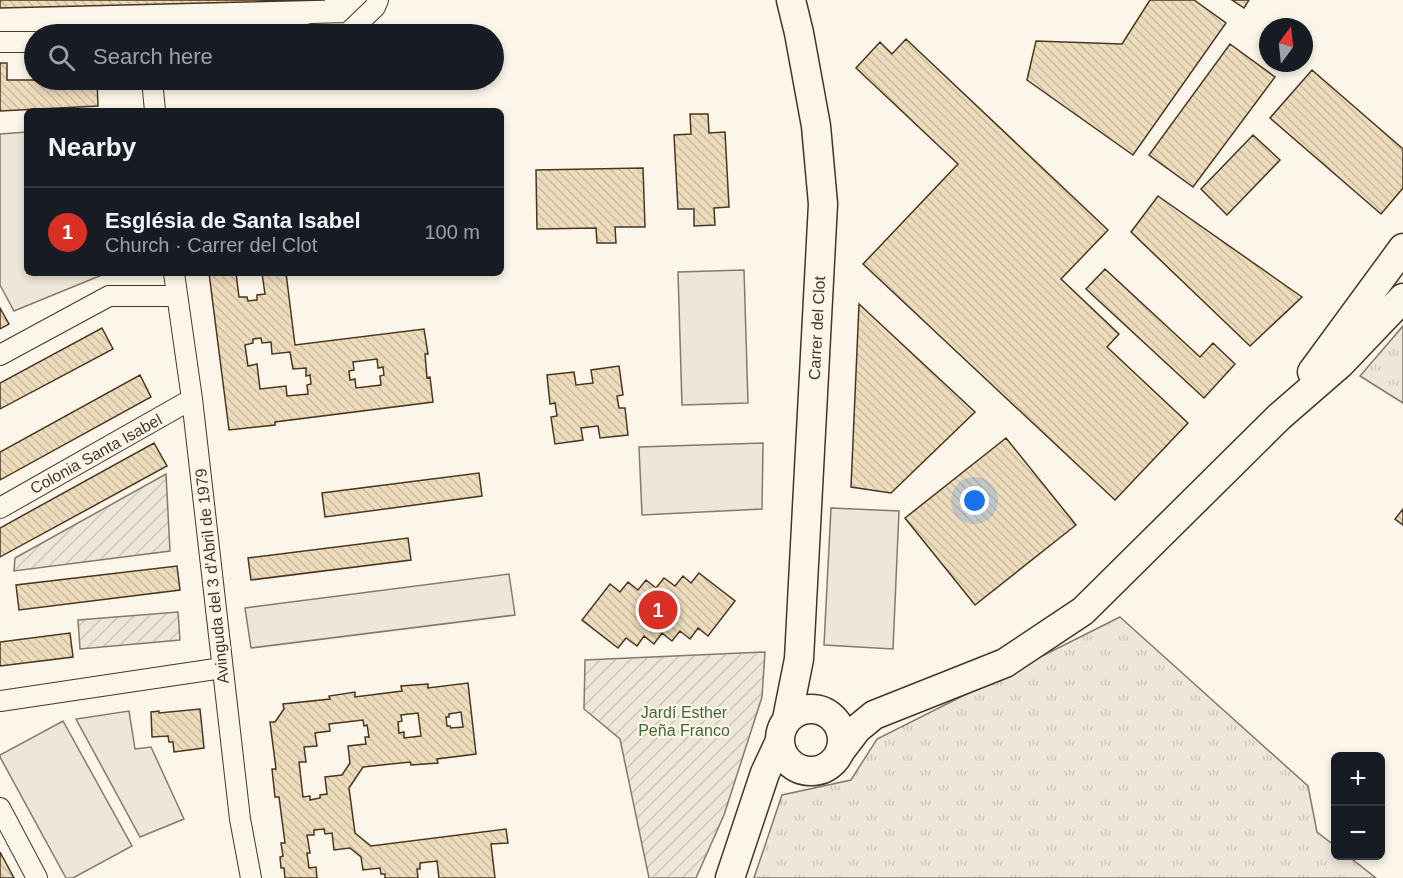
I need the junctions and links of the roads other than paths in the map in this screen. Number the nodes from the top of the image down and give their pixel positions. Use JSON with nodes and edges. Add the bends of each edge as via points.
{"nodes":[{"id":1,"x":378,"y":0,"type":"edge"},
{"id":2,"x":797,"y":5,"type":"edge"},
{"id":3,"x":357,"y":24,"type":"edge"},
{"id":4,"x":0,"y":42,"type":"edge"},
{"id":5,"x":24,"y":42,"type":"edge"},
{"id":6,"x":153,"y":90,"type":"edge"},
{"id":7,"x":155,"y":108,"type":"edge"},
{"id":8,"x":1403,"y":248,"type":"edge"},
{"id":9,"x":174,"y":276,"type":"edge"},
{"id":10,"x":177,"y":296,"type":"junction"},
{"id":11,"x":1403,"y":298,"type":"edge"},
{"id":12,"x":0,"y":355,"type":"edge"},
{"id":13,"x":192,"y":399,"type":"junction"},
{"id":14,"x":1279,"y":417,"type":"junction"},
{"id":15,"x":0,"y":508,"type":"edge"},
{"id":16,"x":799,"y":659,"type":"junction"},
{"id":17,"x":222,"y":668,"type":"junction"},
{"id":18,"x":0,"y":701,"type":"edge"},
{"id":19,"x":827,"y":713,"type":"junction"},
{"id":20,"x":874,"y":716,"type":"junction"},
{"id":21,"x":783,"y":731,"type":"junction"},
{"id":22,"x":841,"y":750,"type":"junction"},
{"id":23,"x":804,"y":771,"type":"junction"},
{"id":24,"x":754,"y":803,"type":"junction"},
{"id":25,"x":0,"y":808,"type":"edge"},
{"id":26,"x":37,"y":878,"type":"edge"},
{"id":27,"x":251,"y":878,"type":"edge"},
{"id":28,"x":730,"y":878,"type":"edge"}],
"edges":[{"from":1,"to":3,"type":"street"},
{"from":2,"to":16,"type":"street","name":"Carrer del Clot","via":[[824,204]]},
{"from":4,"to":5,"type":"street"},
{"from":6,"to":7,"type":"street"},
{"from":8,"to":14,"type":"street"},
{"from":9,"to":10,"type":"street","name":"Avinguda del 3 d'Abril de 1979"},
{"from":10,"to":12,"type":"street","via":[[109,296]]},
{"from":10,"to":13,"type":"street","name":"Avinguda del 3 d'Abril de 1979"},
{"from":11,"to":14,"type":"street","via":[[1340,364]]},
{"from":13,"to":15,"type":"street","name":"Colonia Santa Isabel"},
{"from":13,"to":17,"type":"street","name":"Avinguda del 3 d'Abril de 1979"},
{"from":14,"to":20,"type":"street","via":[[1083,611],[1005,663]]},
{"from":16,"to":19,"type":"street","name":"Carrer del Clot","via":[[810,688]]},
{"from":16,"to":21,"type":"street","name":"Carrer del Clot"},
{"from":17,"to":18,"type":"street"},
{"from":17,"to":27,"type":"street","name":"Avinguda del 3 d'Abril de 1979"},
{"from":19,"to":20,"type":"street"},
{"from":19,"to":21,"type":"street","via":[[810,708],[797,711]]},
{"from":19,"to":22,"type":"street","via":[[841,731]]},
{"from":20,"to":22,"type":"street","via":[[857,729]]},
{"from":21,"to":23,"type":"street","via":[[783,756]]},
{"from":21,"to":24,"type":"street","name":"Carrer del Clot"},
{"from":22,"to":23,"type":"street","via":[[827,767]]},
{"from":23,"to":24,"type":"street","via":[[776,785]]},
{"from":24,"to":28,"type":"street","name":"Carrer del Clot"},
{"from":25,"to":26,"type":"street"}]}
